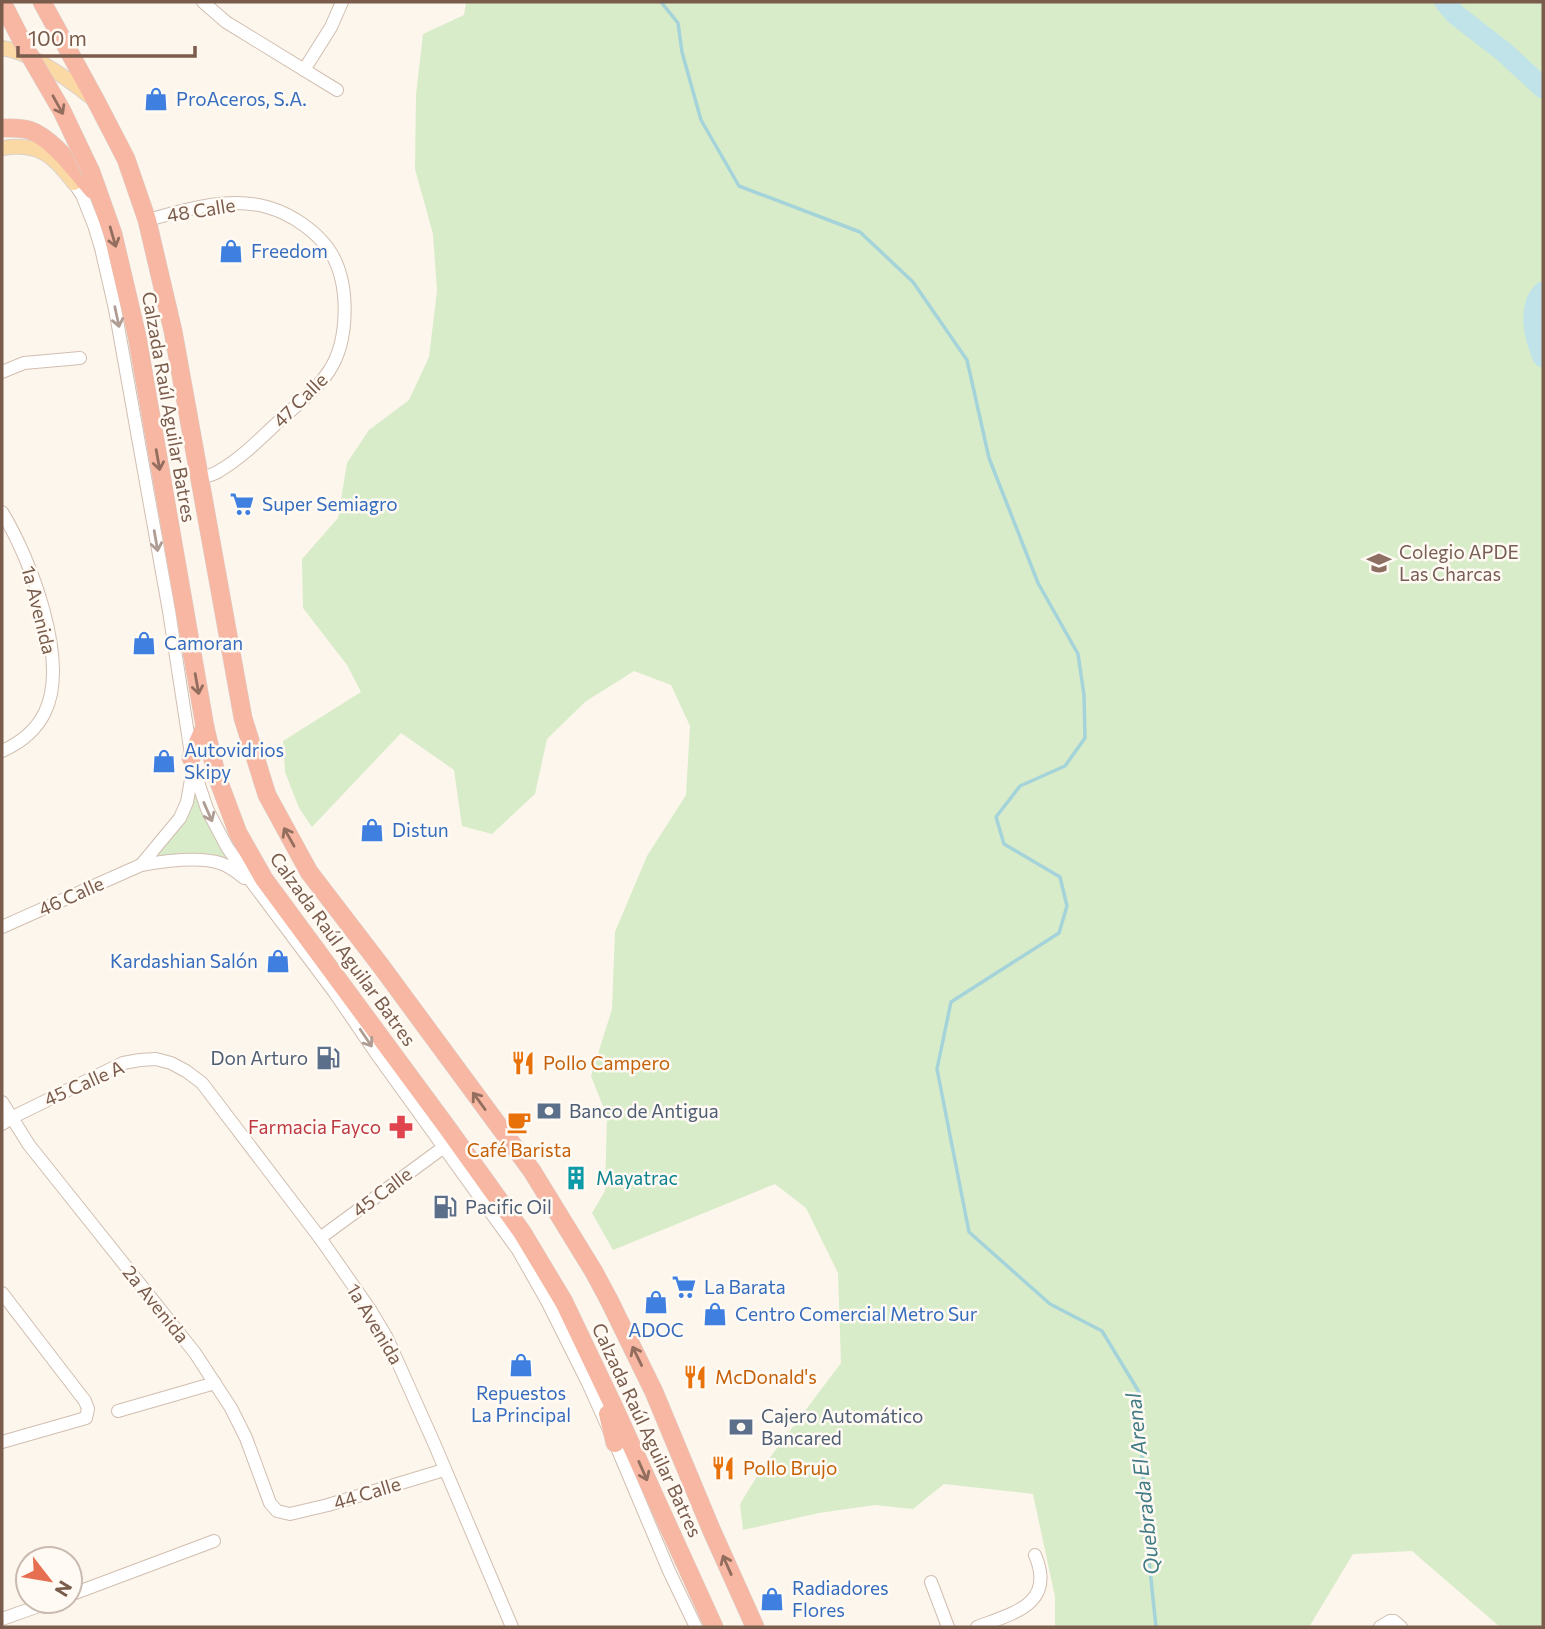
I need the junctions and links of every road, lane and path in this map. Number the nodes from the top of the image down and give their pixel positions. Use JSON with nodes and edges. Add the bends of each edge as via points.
{"nodes":[{"id":1,"x":2,"y":2,"type":"edge"},
{"id":2,"x":42,"y":2,"type":"edge"},
{"id":3,"x":203,"y":2,"type":"edge"},
{"id":4,"x":342,"y":2,"type":"edge"},
{"id":5,"x":2,"y":48,"type":"edge"},
{"id":6,"x":304,"y":70,"type":"junction"},
{"id":7,"x":337,"y":90,"type":"dead end"},
{"id":8,"x":96,"y":101,"type":"junction"},
{"id":9,"x":2,"y":128,"type":"edge"},
{"id":10,"x":2,"y":148,"type":"edge"},
{"id":11,"x":60,"y":160,"type":"junction"},
{"id":12,"x":74,"y":183,"type":"joint"},
{"id":13,"x":99,"y":196,"type":"junction"},
{"id":14,"x":147,"y":219,"type":"junction"},
{"id":15,"x":341,"y":286,"type":"joint"},
{"id":16,"x":80,"y":358,"type":"dead end"},
{"id":17,"x":2,"y":372,"type":"edge"},
{"id":18,"x":199,"y":478,"type":"junction"},
{"id":19,"x":2,"y":512,"type":"edge"},
{"id":20,"x":205,"y":727,"type":"junction"},
{"id":21,"x":2,"y":751,"type":"edge"},
{"id":22,"x":192,"y":762,"type":"junction"},
{"id":23,"x":141,"y":865,"type":"junction"},
{"id":24,"x":253,"y":884,"type":"junction"},
{"id":25,"x":2,"y":927,"type":"edge"},
{"id":26,"x":171,"y":1063,"type":"joint"},
{"id":27,"x":2,"y":1102,"type":"edge"},
{"id":28,"x":7,"y":1120,"type":"edge"},
{"id":29,"x":443,"y":1147,"type":"junction"},
{"id":30,"x":320,"y":1238,"type":"junction"},
{"id":31,"x":2,"y":1293,"type":"edge"},
{"id":32,"x":597,"y":1370,"type":"junction"},
{"id":33,"x":215,"y":1383,"type":"junction"},
{"id":34,"x":118,"y":1410,"type":"dead end"},
{"id":35,"x":2,"y":1442,"type":"edge"},
{"id":36,"x":615,"y":1443,"type":"junction"},
{"id":37,"x":444,"y":1470,"type":"junction"},
{"id":38,"x":290,"y":1514,"type":"joint"},
{"id":39,"x":214,"y":1541,"type":"dead end"},
{"id":40,"x":1035,"y":1555,"type":"dead end"},
{"id":41,"x":931,"y":1582,"type":"dead end"},
{"id":42,"x":84,"y":1590,"type":"edge"},
{"id":43,"x":512,"y":1627,"type":"edge"},
{"id":44,"x":696,"y":1627,"type":"edge"},
{"id":45,"x":714,"y":1627,"type":"edge"},
{"id":46,"x":755,"y":1627,"type":"edge"},
{"id":47,"x":948,"y":1627,"type":"edge"},
{"id":48,"x":977,"y":1627,"type":"edge"},
{"id":49,"x":1380,"y":1627,"type":"edge"},
{"id":50,"x":1401,"y":1627,"type":"edge"}],
"edges":[{"from":1,"to":13,"type":"highway","name":"Calzada Raúl Aguilar Batres","one_way":true,"bridge":true,"via":[[62,111]]},
{"from":2,"to":8,"type":"highway","name":"Calzada Raúl Aguilar Batres"},
{"from":3,"to":6,"type":"street","via":[[226,22]]},
{"from":4,"to":6,"type":"street"},
{"from":5,"to":8,"type":"main road","via":[[59,73]]},
{"from":6,"to":7,"type":"street"},
{"from":8,"to":14,"type":"highway","name":"Calzada Raúl Aguilar Batres","via":[[126,159]]},
{"from":9,"to":11,"type":"highway","via":[[27,130],[42,137]]},
{"from":10,"to":11,"type":"main road","via":[[35,149]]},
{"from":11,"to":12,"type":"main road"},
{"from":11,"to":13,"type":"highway"},
{"from":12,"to":22,"type":"street","one_way":true,"via":[[102,248],[120,332]]},
{"from":13,"to":20,"type":"highway","name":"Calzada Raúl Aguilar Batres","one_way":true,"via":[[113,234],[137,336]]},
{"from":14,"to":15,"type":"street","name":"48 Calle","via":[[221,204],[268,207],[304,225],[320,239],[338,269]]},
{"from":14,"to":18,"type":"highway","name":"Calzada Raúl Aguilar Batres"},
{"from":15,"to":18,"type":"street","name":"47 Calle","via":[[344,329],[328,373],[256,442],[218,472]]},
{"from":16,"to":17,"type":"street","via":[[24,363]]},
{"from":46,"to":18,"type":"highway","name":"Calzada Raúl Aguilar Batres","one_way":true,"via":[[654,1392],[594,1272],[532,1171],[309,872],[267,795],[243,718]]},
{"from":19,"to":21,"type":"street","name":"1a Avenida","via":[[40,597],[53,676],[49,701],[38,724]]},
{"from":20,"to":22,"type":"highway"},
{"from":20,"to":32,"type":"highway","name":"Calzada Raúl Aguilar Batres","via":[[238,833],[264,879],[522,1232]]},
{"from":22,"to":23,"type":"street","name":"46 Calle","via":[[180,818]]},
{"from":22,"to":24,"type":"street","one_way":true,"via":[[216,828]]},
{"from":23,"to":24,"type":"street","name":"46 Calle","via":[[206,860],[232,869]]},
{"from":23,"to":25,"type":"street","name":"46 Calle"},
{"from":24,"to":29,"type":"street","one_way":true},
{"from":26,"to":28,"type":"street","name":"45 Calle A","via":[[156,1059],[123,1063]]},
{"from":26,"to":30,"type":"street","name":"1a Avenida","via":[[202,1083]]},
{"from":27,"to":28,"type":"street","name":"2a Avenida"},
{"from":28,"to":33,"type":"street","name":"2a Avenida"},
{"from":29,"to":30,"type":"street","name":"45 Calle"},
{"from":29,"to":36,"type":"street","via":[[530,1271]]},
{"from":30,"to":37,"type":"street","name":"1a Avenida","via":[[387,1338]]},
{"from":31,"to":35,"type":"street","via":[[88,1409],[86,1418]]},
{"from":32,"to":36,"type":"highway"},
{"from":32,"to":45,"type":"highway","name":"Calzada Raúl Aguilar Batres","one_way":true},
{"from":33,"to":34,"type":"street"},
{"from":33,"to":38,"type":"street","name":"2a Avenida","via":[[246,1438],[270,1503],[277,1511]]},
{"from":36,"to":44,"type":"street"},
{"from":37,"to":38,"type":"street","name":"44 Calle"},
{"from":37,"to":43,"type":"street","name":"1a Avenida"},
{"from":39,"to":42,"type":"street"},
{"from":40,"to":48,"type":"street","via":[[1041,1568],[1038,1595],[1003,1618]]},
{"from":41,"to":47,"type":"street"},
{"from":49,"to":50,"type":"street","via":[[1394,1621]]}]}
